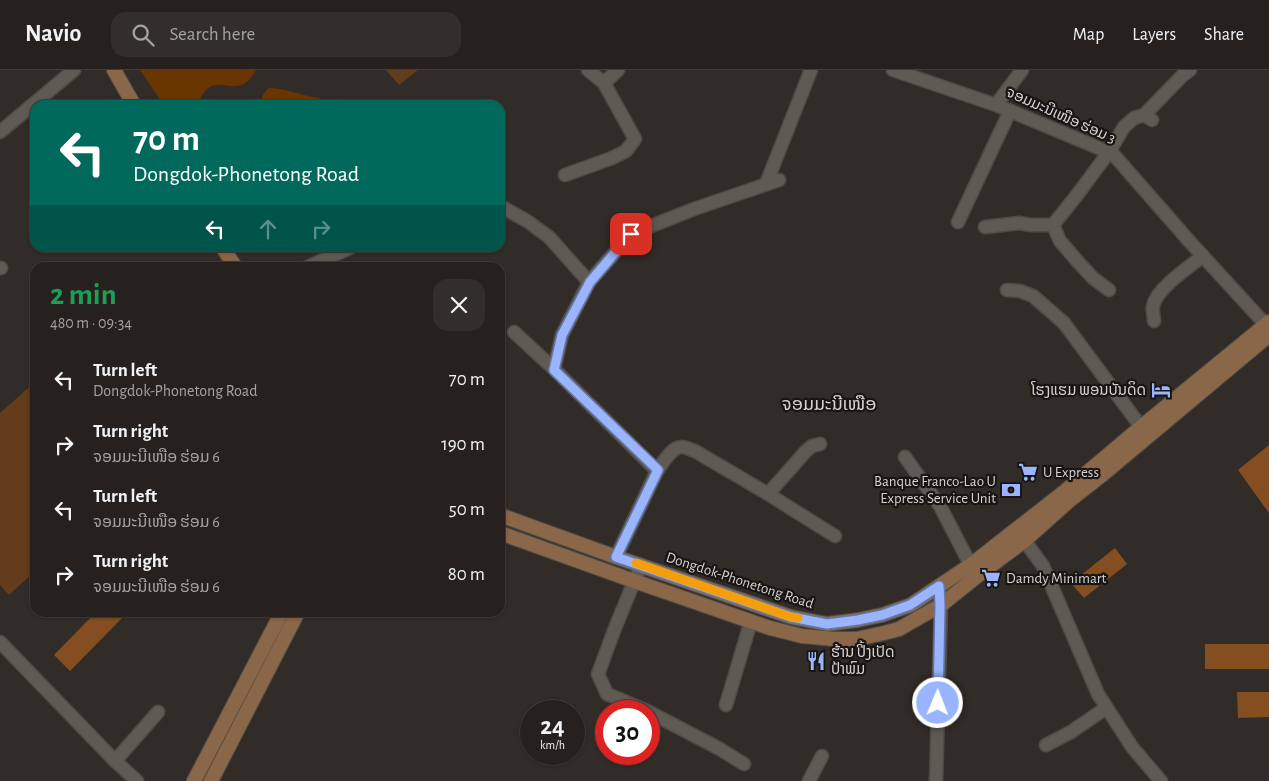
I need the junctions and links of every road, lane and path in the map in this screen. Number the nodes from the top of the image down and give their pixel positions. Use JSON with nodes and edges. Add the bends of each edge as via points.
{"nodes":[{"id":1,"x":74,"y":70,"type":"edge"},
{"id":2,"x":114,"y":70,"type":"edge"},
{"id":3,"x":588,"y":70,"type":"edge"},
{"id":4,"x":618,"y":70,"type":"edge"},
{"id":5,"x":811,"y":70,"type":"edge"},
{"id":6,"x":893,"y":70,"type":"edge"},
{"id":7,"x":1022,"y":70,"type":"edge"},
{"id":8,"x":1190,"y":70,"type":"edge"},
{"id":9,"x":604,"y":83,"type":"junction"},
{"id":10,"x":38,"y":100,"type":"edge"},
{"id":11,"x":131,"y":100,"type":"edge"},
{"id":12,"x":996,"y":105,"type":"junction"},
{"id":13,"x":30,"y":107,"type":"edge"},
{"id":14,"x":1010,"y":111,"type":"junction"},
{"id":15,"x":0,"y":132,"type":"edge"},
{"id":16,"x":1109,"y":152,"type":"junction"},
{"id":17,"x":565,"y":175,"type":"dead end"},
{"id":18,"x":505,"y":209,"type":"edge"},
{"id":19,"x":958,"y":222,"type":"dead end"},
{"id":20,"x":1053,"y":225,"type":"junction"},
{"id":21,"x":985,"y":227,"type":"dead end"},
{"id":22,"x":341,"y":252,"type":"edge"},
{"id":23,"x":1203,"y":256,"type":"junction"},
{"id":24,"x":318,"y":262,"type":"edge"},
{"id":25,"x":590,"y":282,"type":"junction"},
{"id":26,"x":1007,"y":290,"type":"dead end"},
{"id":27,"x":1109,"y":290,"type":"dead end"},
{"id":28,"x":1154,"y":321,"type":"dead end"},
{"id":29,"x":1268,"y":327,"type":"edge"},
{"id":30,"x":514,"y":332,"type":"dead end"},
{"id":31,"x":554,"y":370,"type":"junction"},
{"id":32,"x":1141,"y":427,"type":"junction"},
{"id":33,"x":820,"y":444,"type":"dead end"},
{"id":34,"x":904,"y":457,"type":"dead end"},
{"id":35,"x":658,"y":470,"type":"junction"},
{"id":36,"x":768,"y":494,"type":"junction"},
{"id":37,"x":505,"y":517,"type":"edge"},
{"id":38,"x":1016,"y":529,"type":"junction"},
{"id":39,"x":505,"y":534,"type":"edge"},
{"id":40,"x":835,"y":536,"type":"dead end"},
{"id":41,"x":1024,"y":541,"type":"junction"},
{"id":42,"x":616,"y":557,"type":"junction"},
{"id":43,"x":972,"y":564,"type":"junction"},
{"id":44,"x":641,"y":565,"type":"junction"},
{"id":45,"x":634,"y":581,"type":"junction"},
{"id":46,"x":939,"y":586,"type":"junction"},
{"id":47,"x":940,"y":605,"type":"junction"},
{"id":48,"x":279,"y":617,"type":"edge"},
{"id":49,"x":295,"y":617,"type":"edge"},
{"id":50,"x":752,"y":621,"type":"junction"},
{"id":51,"x":2,"y":650,"type":"edge"},
{"id":52,"x":621,"y":700,"type":"edge"},
{"id":53,"x":726,"y":705,"type":"dead end"},
{"id":54,"x":1106,"y":708,"type":"junction"},
{"id":55,"x":158,"y":712,"type":"dead end"},
{"id":56,"x":660,"y":718,"type":"edge"},
{"id":57,"x":1046,"y":745,"type":"dead end"},
{"id":58,"x":822,"y":756,"type":"dead end"},
{"id":59,"x":115,"y":761,"type":"junction"},
{"id":60,"x":744,"y":764,"type":"dead end"},
{"id":61,"x":137,"y":781,"type":"edge"},
{"id":62,"x":194,"y":781,"type":"edge"},
{"id":63,"x":211,"y":781,"type":"edge"},
{"id":64,"x":809,"y":781,"type":"edge"},
{"id":65,"x":936,"y":781,"type":"edge"},
{"id":66,"x":1161,"y":781,"type":"edge"}],
"edges":[{"from":1,"to":10,"type":"street"},
{"from":2,"to":11,"type":"main road"},
{"from":3,"to":9,"type":"street"},
{"from":4,"to":9,"type":"street"},
{"from":5,"to":25,"type":"street","via":[[772,182],[631,234]]},
{"from":6,"to":12,"type":"street","name":"ຈອມມະນີເໜືອ ຮ່ອມ 3"},
{"from":7,"to":12,"type":"street"},
{"from":8,"to":16,"type":"street","via":[[1148,118],[1134,118],[1124,127]]},
{"from":9,"to":17,"type":"street","via":[[635,139],[626,151]]},
{"from":12,"to":14,"type":"street","name":"ຈອມມະນີເໜືອ ຮ່ອມ 3"},
{"from":13,"to":15,"type":"street"},
{"from":14,"to":16,"type":"street","name":"ຈອມມະນີເໜືອ ຮ່ອມ 3"},
{"from":14,"to":19,"type":"street"},
{"from":16,"to":20,"type":"street"},
{"from":16,"to":23,"type":"street","name":"ຈອມມະນີເໜືອ ຮ່ອມ 3"},
{"from":18,"to":25,"type":"street","via":[[549,237]]},
{"from":20,"to":21,"type":"street","via":[[1019,223]]},
{"from":20,"to":27,"type":"street","via":[[1060,241],[1093,278]]},
{"from":22,"to":24,"type":"street"},
{"from":23,"to":28,"type":"street","via":[[1160,292],[1153,306]]},
{"from":23,"to":29,"type":"street","name":"ຈອມມະນີເໜືອ ຮ່ອມ 3"},
{"from":25,"to":31,"type":"street","via":[[562,335]]},
{"from":26,"to":32,"type":"street","via":[[1033,296],[1064,323]]},
{"from":29,"to":32,"type":"main road","name":"Dongdok-Phonetong Road"},
{"from":29,"to":41,"type":"main road"},
{"from":30,"to":31,"type":"street"},
{"from":31,"to":35,"type":"street"},
{"from":32,"to":38,"type":"main road","name":"Dongdok-Phonetong Road"},
{"from":33,"to":36,"type":"street","via":[[806,451]]},
{"from":34,"to":43,"type":"street","via":[[940,506]]},
{"from":35,"to":36,"type":"street","via":[[670,453],[683,447]]},
{"from":35,"to":42,"type":"street"},
{"from":36,"to":40,"type":"street"},
{"from":37,"to":42,"type":"main road","name":"Dongdok-Phonetong Road"},
{"from":38,"to":41,"type":"street"},
{"from":38,"to":43,"type":"main road","name":"Dongdok-Phonetong Road"},
{"from":39,"to":45,"type":"main road"},
{"from":41,"to":47,"type":"main road"},
{"from":41,"to":54,"type":"street","via":[[1043,566]]},
{"from":42,"to":44,"type":"main road","name":"Dongdok-Phonetong Road"},
{"from":43,"to":46,"type":"main road","name":"Dongdok-Phonetong Road"},
{"from":44,"to":45,"type":"street"},
{"from":44,"to":46,"type":"main road","name":"Dongdok-Phonetong Road","via":[[791,617],[827,624],[882,615],[910,605]]},
{"from":45,"to":50,"type":"main road"},
{"from":45,"to":52,"type":"street","via":[[598,674],[607,694]]},
{"from":46,"to":47,"type":"street"},
{"from":47,"to":50,"type":"main road","via":[[899,629],[856,639],[802,636]]},
{"from":47,"to":65,"type":"street"},
{"from":48,"to":62,"type":"main road"},
{"from":49,"to":63,"type":"main road"},
{"from":50,"to":53,"type":"street"},
{"from":51,"to":59,"type":"street"},
{"from":54,"to":57,"type":"street"},
{"from":54,"to":66,"type":"street","via":[[1132,747]]},
{"from":55,"to":59,"type":"street"},
{"from":56,"to":60,"type":"street"},
{"from":58,"to":64,"type":"street"},
{"from":59,"to":61,"type":"street"}]}
